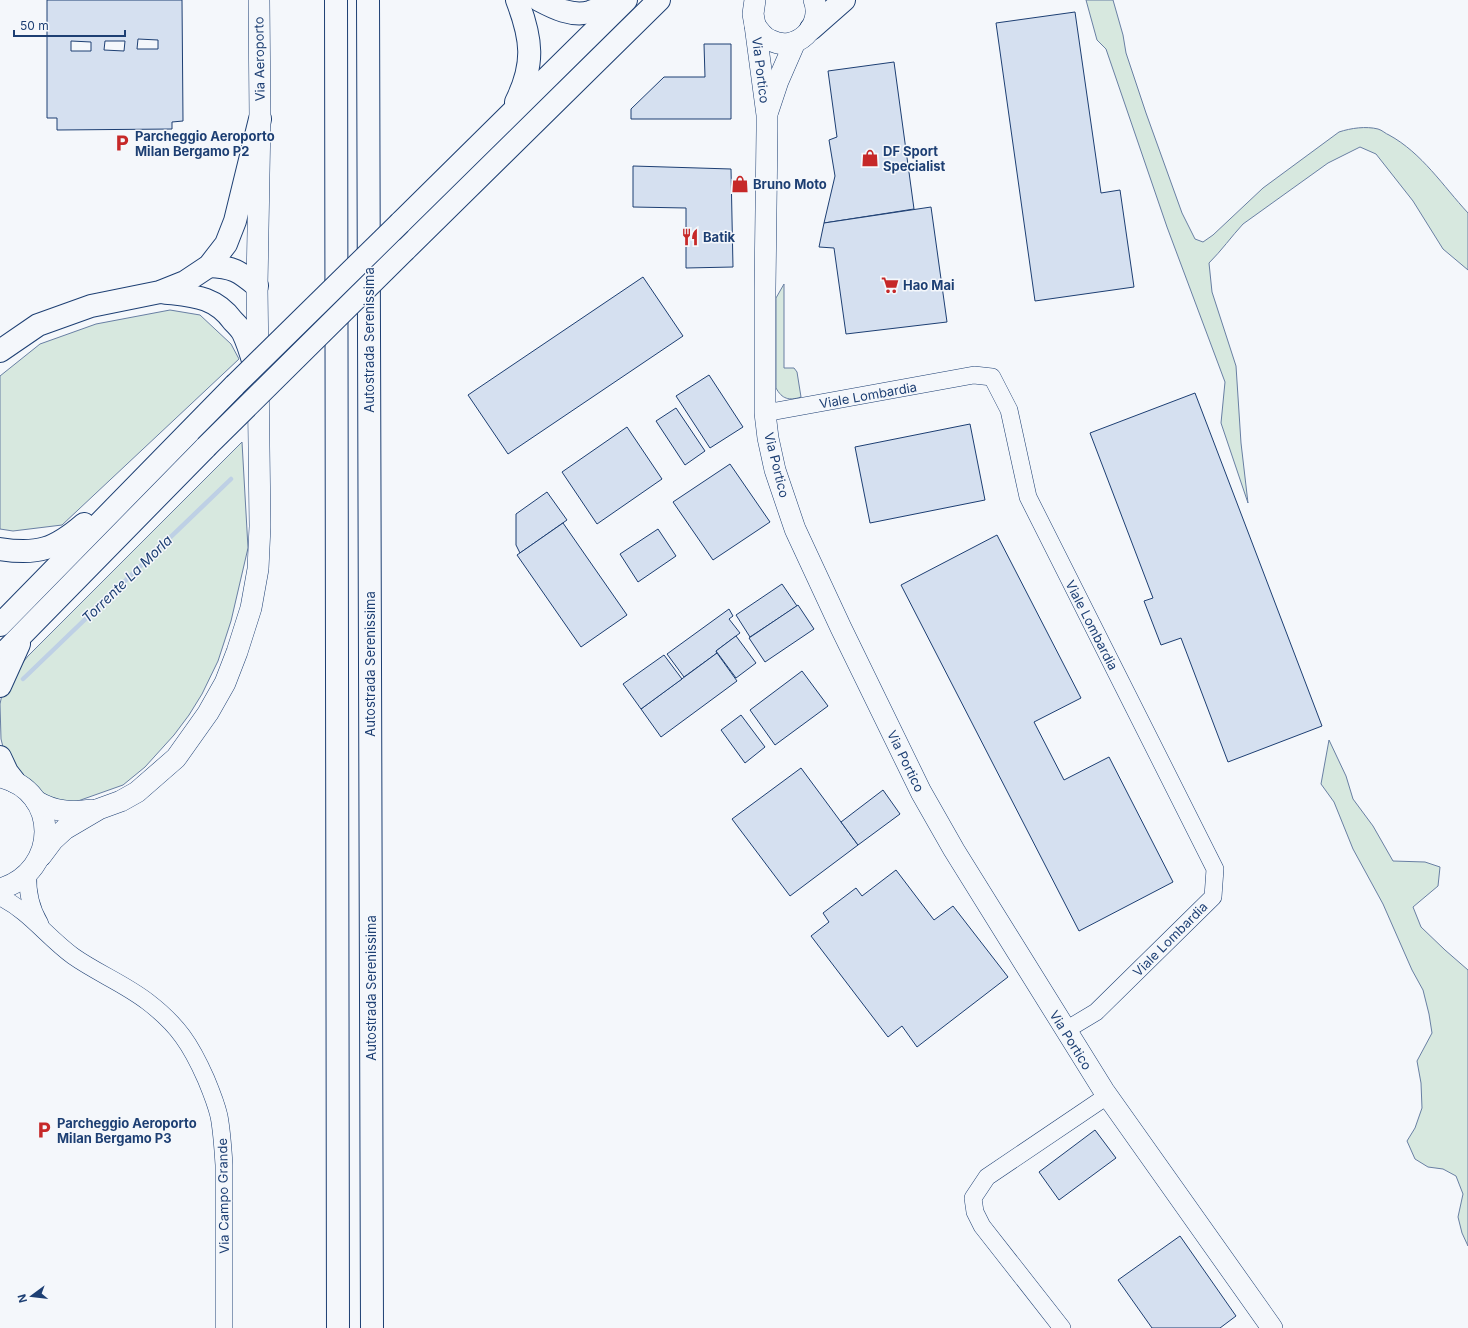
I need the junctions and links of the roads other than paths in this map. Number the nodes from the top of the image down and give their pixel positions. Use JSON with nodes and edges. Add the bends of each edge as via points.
{"nodes":[{"id":1,"x":259,"y":0,"type":"edge"},
{"id":2,"x":336,"y":0,"type":"edge"},
{"id":3,"x":368,"y":0,"type":"edge"},
{"id":4,"x":516,"y":0,"type":"edge"},
{"id":5,"x":539,"y":0,"type":"edge"},
{"id":6,"x":616,"y":0,"type":"edge"},
{"id":7,"x":626,"y":0,"type":"edge"},
{"id":8,"x":659,"y":0,"type":"edge"},
{"id":9,"x":755,"y":0,"type":"edge"},
{"id":10,"x":814,"y":0,"type":"edge"},
{"id":11,"x":844,"y":0,"type":"edge"},
{"id":12,"x":755,"y":25,"type":"junction"},
{"id":13,"x":803,"y":35,"type":"junction"},
{"id":14,"x":510,"y":113,"type":"junction"},
{"id":15,"x":767,"y":115,"type":"junction"},
{"id":16,"x":260,"y":119,"type":"junction"},
{"id":17,"x":209,"y":266,"type":"junction"},
{"id":18,"x":257,"y":286,"type":"junction"},
{"id":19,"x":160,"y":292,"type":"junction"},
{"id":20,"x":0,"y":351,"type":"edge"},
{"id":21,"x":257,"y":374,"type":"junction"},
{"id":22,"x":765,"y":413,"type":"junction"},
{"id":23,"x":146,"y":476,"type":"junction"},
{"id":24,"x":0,"y":549,"type":"edge"},
{"id":25,"x":0,"y":625,"type":"edge"},
{"id":26,"x":25,"y":632,"type":"junction"},
{"id":27,"x":0,"y":657,"type":"edge"},
{"id":28,"x":0,"y":686,"type":"edge"},
{"id":29,"x":0,"y":757,"type":"edge"},
{"id":30,"x":7,"y":779,"type":"edge"},
{"id":31,"x":36,"y":801,"type":"junction"},
{"id":32,"x":99,"y":809,"type":"junction"},
{"id":33,"x":41,"y":856,"type":"junction"},
{"id":34,"x":28,"y":874,"type":"junction"},
{"id":35,"x":0,"y":889,"type":"edge"},
{"id":36,"x":0,"y":897,"type":"edge"},
{"id":37,"x":42,"y":927,"type":"junction"},
{"id":38,"x":1064,"y":1029,"type":"junction"},
{"id":39,"x":1104,"y":1091,"type":"junction"},
{"id":40,"x":224,"y":1328,"type":"edge"},
{"id":41,"x":338,"y":1328,"type":"edge"},
{"id":42,"x":372,"y":1328,"type":"edge"},
{"id":43,"x":1062,"y":1328,"type":"edge"},
{"id":44,"x":1272,"y":1328,"type":"edge"}],
"edges":[{"from":1,"to":16,"type":"main road","name":"Via Aeroporto"},
{"from":2,"to":41,"type":"highway"},
{"from":3,"to":42,"type":"highway","name":"Autostrada Serenissima"},
{"from":4,"to":14,"type":"highway","via":[[524,18],[529,53],[524,85]]},
{"from":5,"to":6,"type":"highway","via":[[568,12],[589,12]]},
{"from":7,"to":14,"type":"highway"},
{"from":8,"to":26,"type":"highway","bridge":true,"via":[[206,447]]},
{"from":9,"to":12,"type":"main road","name":"Via Portico"},
{"from":10,"to":13,"type":"main road","name":"Via Portico","via":[[816,18]]},
{"from":11,"to":13,"type":"highway"},
{"from":12,"to":13,"type":"main road","name":"Via Portico","via":[[770,41],[782,44]]},
{"from":12,"to":15,"type":"main road","name":"Via Portico"},
{"from":13,"to":15,"type":"main road","name":"Via Portico","via":[[778,80]]},
{"from":14,"to":23,"type":"highway","bridge":true},
{"from":15,"to":22,"type":"main road","name":"Via Portico"},
{"from":16,"to":17,"type":"highway","via":[[235,221],[226,244]]},
{"from":16,"to":18,"type":"main road","name":"Via Aeroporto"},
{"from":17,"to":18,"type":"highway","via":[[227,267],[242,273]]},
{"from":17,"to":19,"type":"highway","via":[[185,282]]},
{"from":18,"to":21,"type":"main road","name":"Via Aeroporto"},
{"from":19,"to":20,"type":"highway","via":[[72,312],[38,325]]},
{"from":19,"to":21,"type":"highway","via":[[206,299],[224,310],[243,333]]},
{"from":21,"to":32,"type":"main road","name":"Via Aeroporto","via":[[260,526],[258,569],[251,608],[237,652],[208,713],[176,758],[137,792]]},
{"from":22,"to":38,"type":"main road","name":"Via Portico","via":[[775,470],[795,529],[841,628],[921,792]]},
{"from":22,"to":38,"type":"street","name":"Viale Lombardia","via":[[974,375],[992,377],[1009,410],[1028,497],[1215,869],[1212,897],[1096,1012],[1071,1028]]},
{"from":23,"to":24,"type":"highway","via":[[120,492],[68,538],[51,547],[33,552]]},
{"from":23,"to":25,"type":"highway"},
{"from":26,"to":27,"type":"highway"},
{"from":26,"to":28,"type":"highway"},
{"from":29,"to":30,"type":"highway","via":[[7,772]]},
{"from":30,"to":31,"type":"main road","via":[[26,790]]},
{"from":31,"to":32,"type":"main road","via":[[68,813]]},
{"from":31,"to":33,"type":"main road","via":[[45,828]]},
{"from":32,"to":33,"type":"main road","via":[[65,829]]},
{"from":33,"to":34,"type":"main road"},
{"from":34,"to":35,"type":"main road","via":[[20,881]]},
{"from":34,"to":37,"type":"street","name":"Via Campo Grande","via":[[31,901]]},
{"from":36,"to":37,"type":"street","name":"Via Campo Grande"},
{"from":37,"to":40,"type":"street","name":"Via Campo Grande","via":[[73,956],[156,1009],[184,1036],[195,1054],[212,1094],[222,1138]]},
{"from":38,"to":39,"type":"main road","name":"Via Portico"},
{"from":39,"to":43,"type":"street","via":[[1104,1098],[987,1177],[973,1198],[975,1212],[982,1226]]},
{"from":39,"to":44,"type":"main road","name":"Via Portico"}]}
